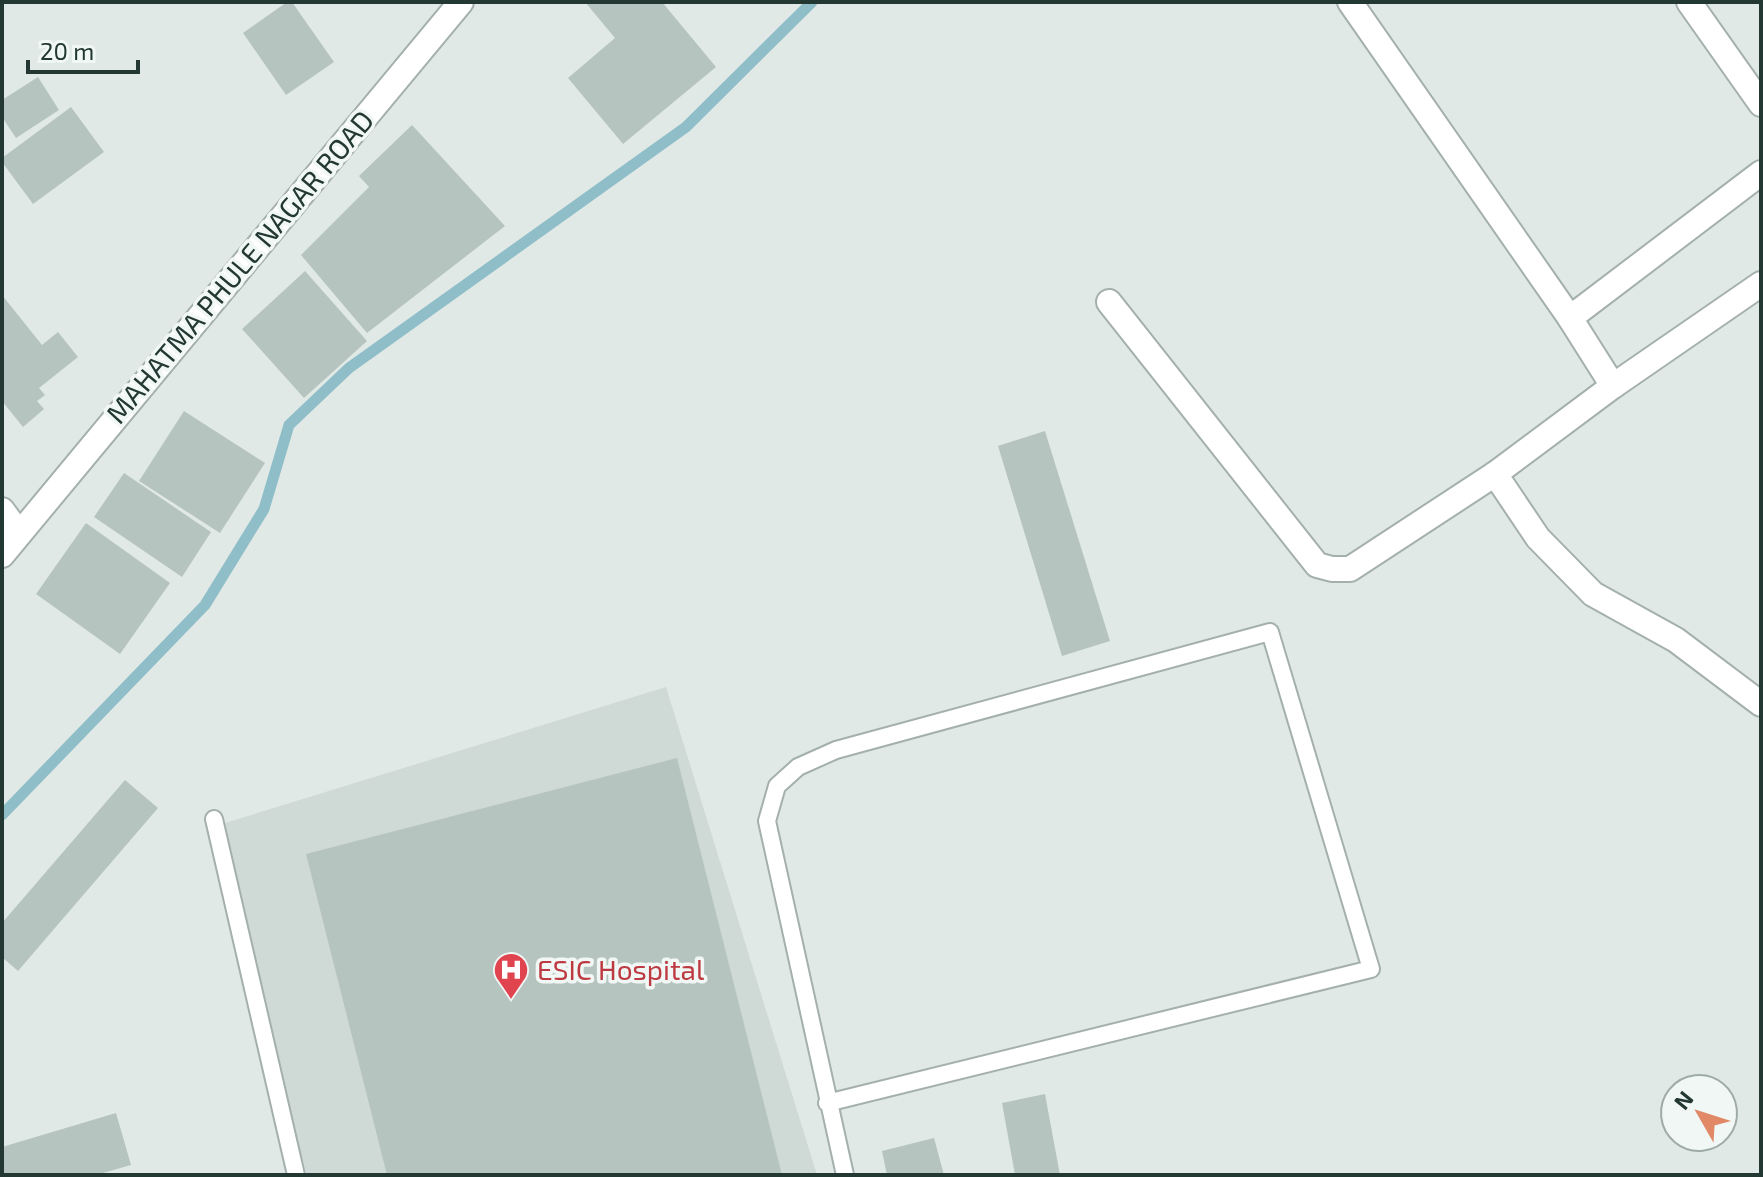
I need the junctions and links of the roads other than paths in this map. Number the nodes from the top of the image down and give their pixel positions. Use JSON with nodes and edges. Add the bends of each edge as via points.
{"nodes":[{"id":1,"x":461,"y":2,"type":"edge"},
{"id":2,"x":1350,"y":2,"type":"edge"},
{"id":3,"x":1689,"y":2,"type":"edge"},
{"id":4,"x":1761,"y":104,"type":"edge"},
{"id":5,"x":1761,"y":173,"type":"edge"},
{"id":6,"x":1761,"y":284,"type":"edge"},
{"id":7,"x":1109,"y":302,"type":"dead end"},
{"id":8,"x":1570,"y":318,"type":"junction"},
{"id":9,"x":1613,"y":386,"type":"junction"},
{"id":10,"x":1495,"y":474,"type":"junction"},
{"id":11,"x":2,"y":510,"type":"edge"},
{"id":12,"x":19,"y":533,"type":"junction"},
{"id":13,"x":2,"y":555,"type":"edge"},
{"id":14,"x":1761,"y":704,"type":"edge"},
{"id":15,"x":214,"y":819,"type":"dead end"},
{"id":16,"x":827,"y":1103,"type":"junction"},
{"id":17,"x":296,"y":1175,"type":"edge"},
{"id":18,"x":845,"y":1175,"type":"edge"}],
"edges":[{"from":1,"to":12,"type":"street","name":"MAHATMA PHULE NAGAR ROAD"},
{"from":2,"to":8,"type":"street"},
{"from":3,"to":4,"type":"street"},
{"from":5,"to":8,"type":"street"},
{"from":6,"to":9,"type":"street"},
{"from":7,"to":10,"type":"street","via":[[1317,565],[1350,569]]},
{"from":8,"to":9,"type":"street"},
{"from":9,"to":10,"type":"street"},
{"from":10,"to":14,"type":"street","via":[[1538,538],[1593,594],[1676,640]]},
{"from":11,"to":12,"type":"street"},
{"from":12,"to":13,"type":"street","name":"MAHATMA PHULE NAGAR ROAD"},
{"from":15,"to":17,"type":"lane"},
{"from":16,"to":16,"type":"lane","via":[[767,821],[777,786],[798,767],[836,750],[1270,632],[1371,969]]},
{"from":16,"to":18,"type":"lane"}]}
